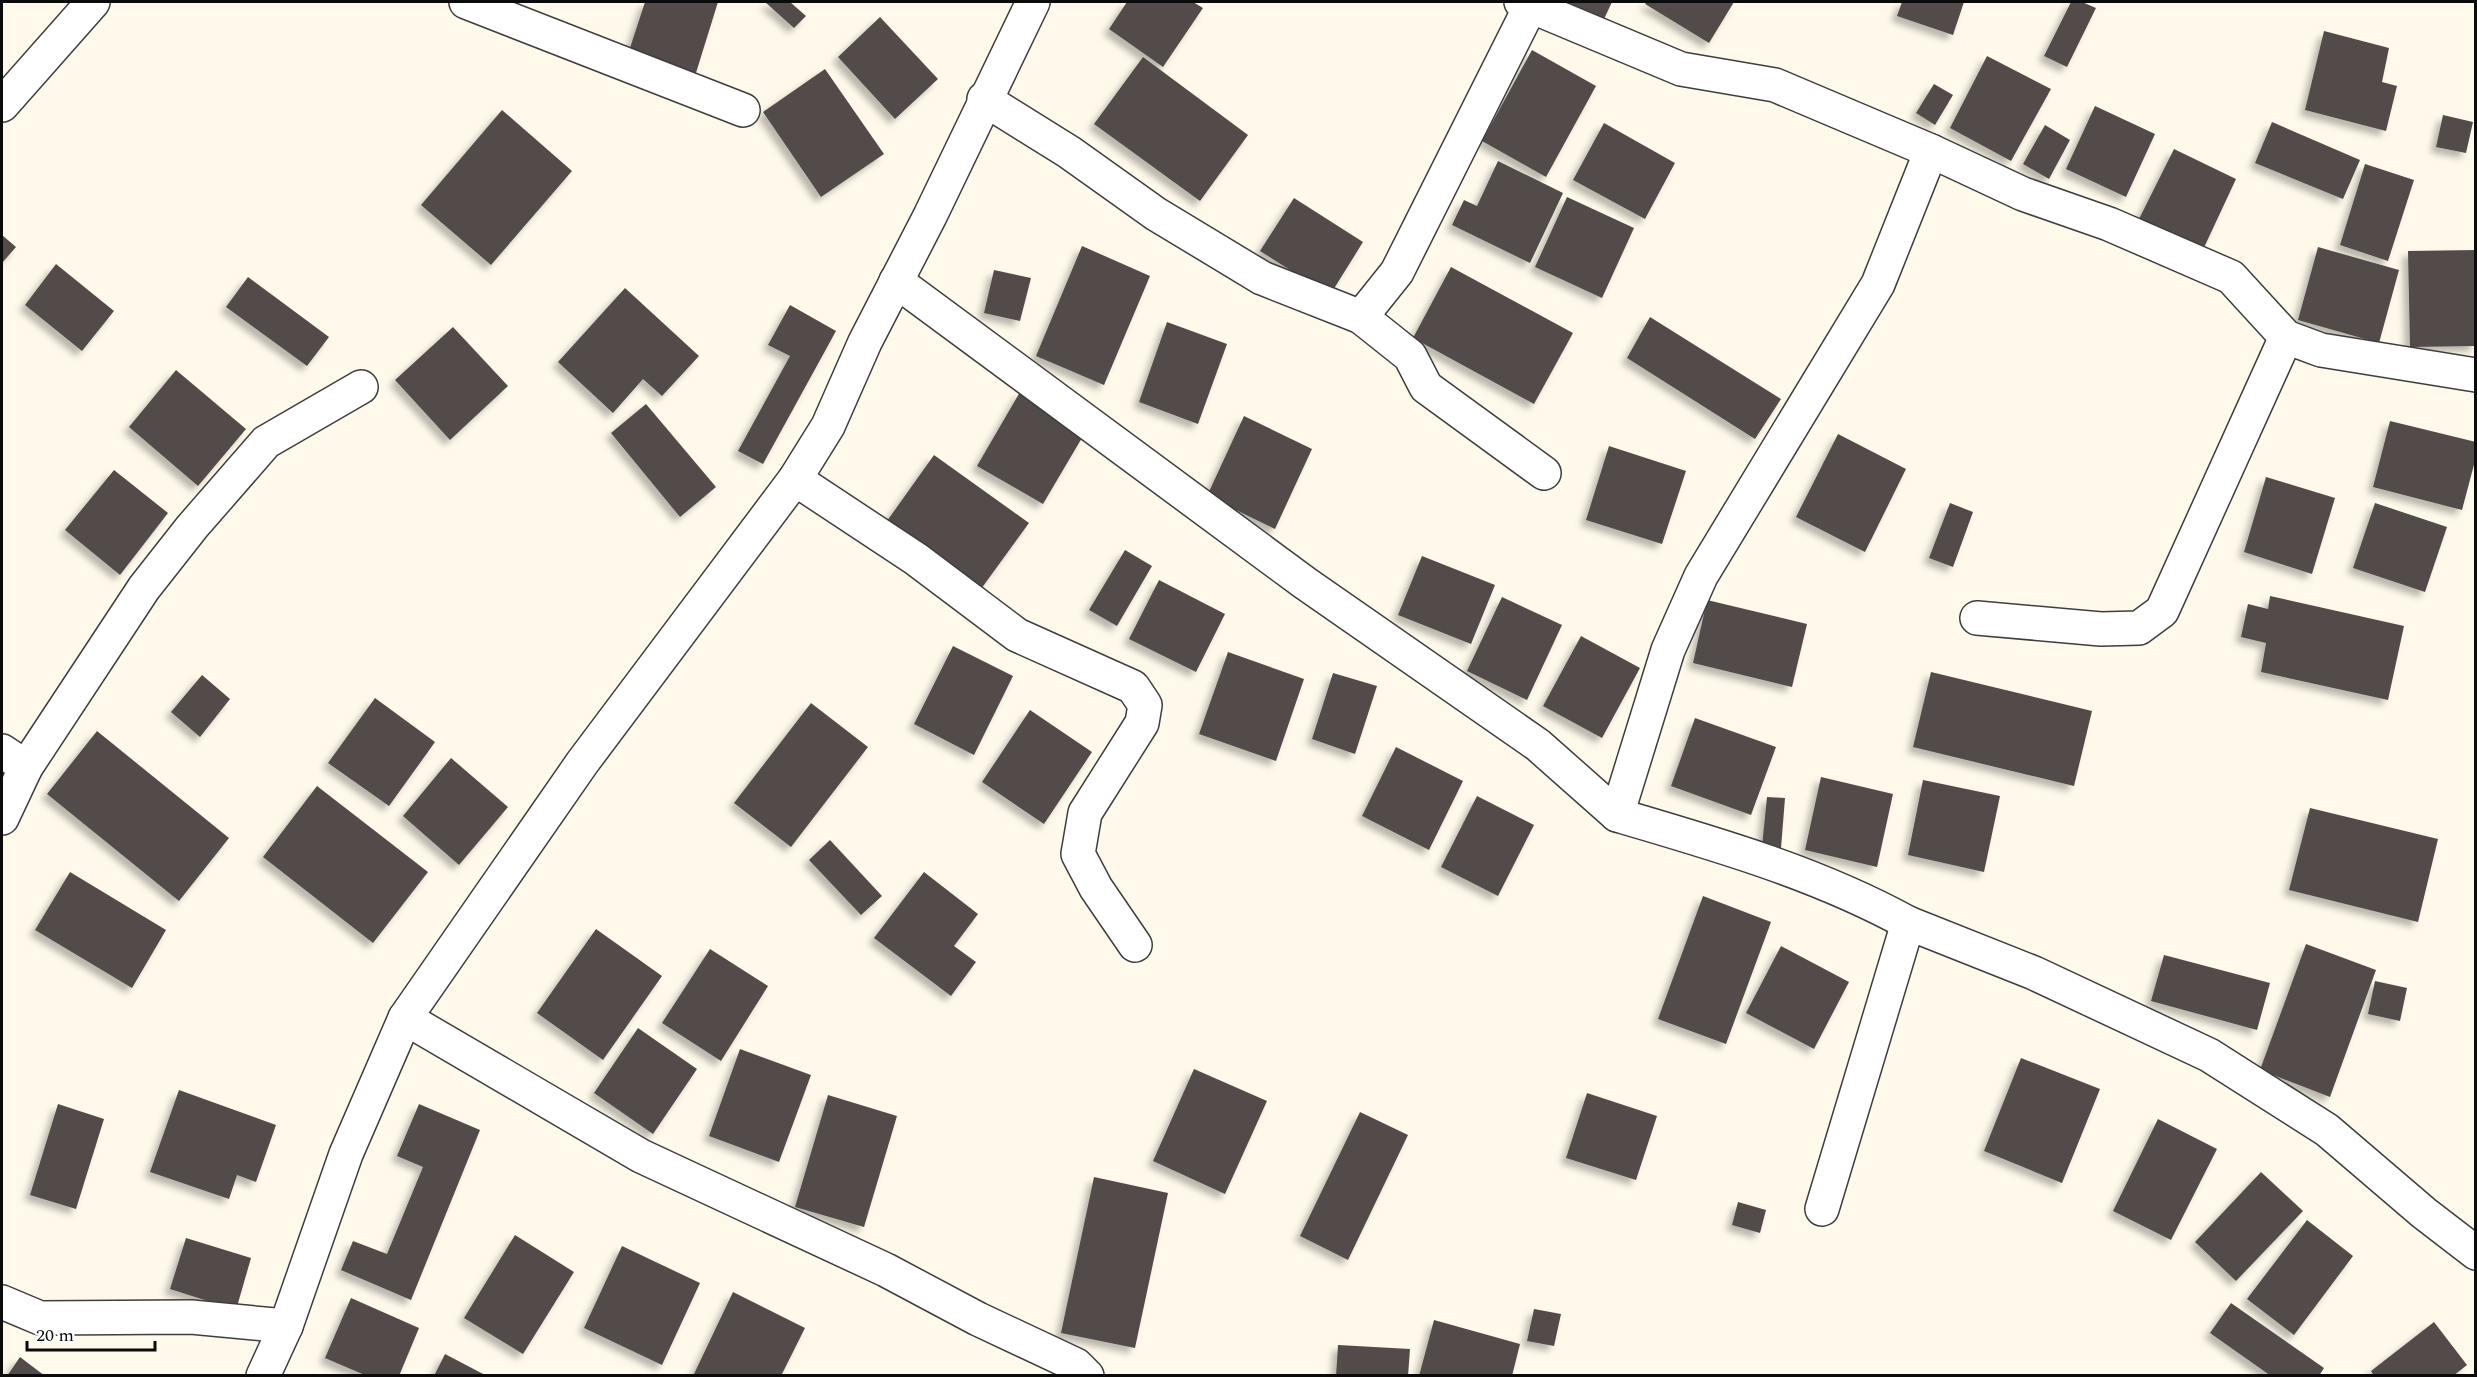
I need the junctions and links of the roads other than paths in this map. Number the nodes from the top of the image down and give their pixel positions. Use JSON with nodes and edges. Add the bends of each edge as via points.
{"nodes":[{"id":1,"x":93,"y":2,"type":"edge"},
{"id":2,"x":466,"y":2,"type":"edge"},
{"id":3,"x":1033,"y":2,"type":"edge"},
{"id":4,"x":1526,"y":4,"type":"edge"},
{"id":5,"x":984,"y":99,"type":"junction"},
{"id":6,"x":2,"y":105,"type":"edge"},
{"id":7,"x":743,"y":110,"type":"dead end"},
{"id":8,"x":1931,"y":151,"type":"junction"},
{"id":9,"x":896,"y":281,"type":"junction"},
{"id":10,"x":1361,"y":317,"type":"junction"},
{"id":11,"x":2286,"y":337,"type":"junction"},
{"id":12,"x":2475,"y":375,"type":"edge"},
{"id":13,"x":361,"y":387,"type":"dead end"},
{"id":14,"x":1544,"y":473,"type":"dead end"},
{"id":15,"x":795,"y":479,"type":"junction"},
{"id":16,"x":1977,"y":618,"type":"dead end"},
{"id":17,"x":14,"y":759,"type":"edge"},
{"id":18,"x":1617,"y":815,"type":"junction"},
{"id":19,"x":2,"y":818,"type":"edge"},
{"id":20,"x":1908,"y":923,"type":"junction"},
{"id":21,"x":1135,"y":945,"type":"dead end"},
{"id":22,"x":405,"y":1018,"type":"junction"},
{"id":23,"x":1822,"y":1209,"type":"dead end"},
{"id":24,"x":2475,"y":1253,"type":"edge"},
{"id":25,"x":2,"y":1302,"type":"edge"},
{"id":26,"x":286,"y":1326,"type":"junction"},
{"id":27,"x":263,"y":1376,"type":"edge"},
{"id":28,"x":1088,"y":1376,"type":"edge"}],
"edges":[{"from":1,"to":6,"type":"street"},
{"from":2,"to":7,"type":"street"},
{"from":3,"to":5,"type":"street"},
{"from":4,"to":8,"type":"street","via":[[1681,69],[1775,85]]},
{"from":4,"to":10,"type":"street","via":[[1397,272]]},
{"from":5,"to":9,"type":"street"},
{"from":5,"to":10,"type":"street","via":[[1069,152],[1156,214],[1262,278]]},
{"from":8,"to":11,"type":"street","via":[[2023,194],[2109,224],[2230,277]]},
{"from":8,"to":18,"type":"street","via":[[1878,284],[1701,576],[1668,650]]},
{"from":9,"to":15,"type":"street","via":[[828,426]]},
{"from":9,"to":18,"type":"street","via":[[1305,583],[1538,745]]},
{"from":10,"to":14,"type":"street","via":[[1410,356],[1426,387]]},
{"from":11,"to":12,"type":"street","via":[[2320,350]]},
{"from":11,"to":16,"type":"street","via":[[2162,611],[2139,628],[2101,629]]},
{"from":13,"to":17,"type":"street","via":[[266,442],[192,527]]},
{"from":15,"to":21,"type":"street","via":[[916,559],[1017,635],[1133,687],[1145,705],[1142,723],[1085,813],[1078,854]]},
{"from":15,"to":22,"type":"street","via":[[582,764]]},
{"from":17,"to":19,"type":"street"},
{"from":18,"to":20,"type":"street","via":[[1712,843],[1857,895]]},
{"from":20,"to":23,"type":"street"},
{"from":20,"to":24,"type":"street","via":[[2034,973],[2209,1055],[2328,1130]]},
{"from":22,"to":26,"type":"street","via":[[346,1154]]},
{"from":22,"to":28,"type":"street","via":[[640,1156],[886,1270],[1076,1365]]},
{"from":25,"to":26,"type":"street","via":[[40,1318],[191,1317]]},
{"from":26,"to":27,"type":"street"}]}
